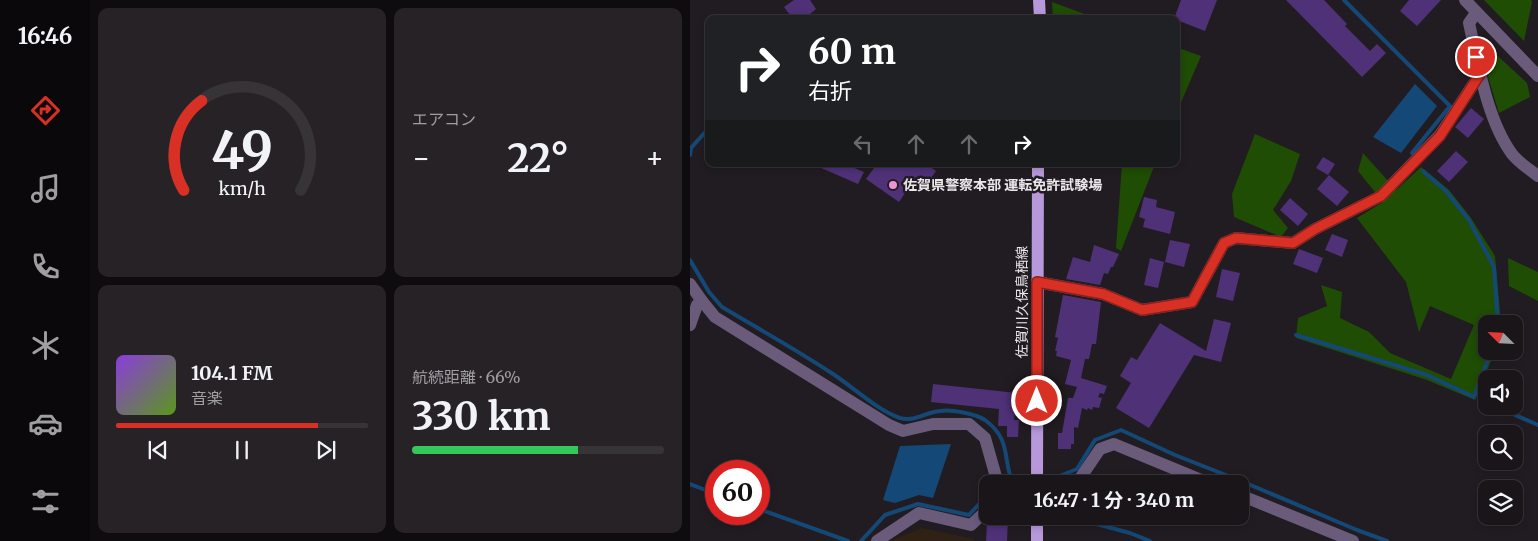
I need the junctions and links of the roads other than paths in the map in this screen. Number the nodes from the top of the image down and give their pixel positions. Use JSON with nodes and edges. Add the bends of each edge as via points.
{"nodes":[{"id":1,"x":1039,"y":0,"type":"edge"},
{"id":2,"x":1465,"y":0,"type":"edge"},
{"id":3,"x":1476,"y":13,"type":"junction"},
{"id":4,"x":1040,"y":15,"type":"edge"},
{"id":5,"x":1480,"y":74,"type":"junction"},
{"id":6,"x":1538,"y":76,"type":"edge"},
{"id":7,"x":1038,"y":167,"type":"edge"},
{"id":8,"x":1538,"y":176,"type":"edge"},
{"id":9,"x":1037,"y":282,"type":"junction"},
{"id":10,"x":690,"y":284,"type":"edge"},
{"id":11,"x":702,"y":301,"type":"junction"},
{"id":12,"x":690,"y":325,"type":"edge"},
{"id":13,"x":995,"y":475,"type":"edge"},
{"id":14,"x":1037,"y":475,"type":"edge"},
{"id":15,"x":1082,"y":475,"type":"edge"},
{"id":16,"x":1189,"y":475,"type":"edge"},
{"id":17,"x":1249,"y":499,"type":"edge"},
{"id":18,"x":979,"y":518,"type":"edge"},
{"id":19,"x":1037,"y":525,"type":"edge"},
{"id":20,"x":877,"y":541,"type":"edge"},
{"id":21,"x":1037,"y":541,"type":"edge"},
{"id":22,"x":1353,"y":541,"type":"edge"}],
"edges":[{"from":1,"to":4,"type":"main road"},
{"from":2,"to":3,"type":"street"},
{"from":3,"to":5,"type":"street","via":[[1469,22]]},
{"from":3,"to":6,"type":"street"},
{"from":5,"to":8,"type":"street","via":[[1498,130],[1513,155]]},
{"from":5,"to":9,"type":"street","via":[[1440,136],[1381,196],[1293,243],[1236,238],[1224,243],[1192,302],[1142,310],[1103,294]]},
{"from":7,"to":9,"type":"main road","name":"佐賀川久保鳥栖線"},
{"from":9,"to":14,"type":"main road","name":"佐賀川久保鳥栖線"},
{"from":10,"to":11,"type":"street"},
{"from":11,"to":12,"type":"street","via":[[697,305]]},
{"from":11,"to":13,"type":"street","via":[[715,317],[889,425],[903,431],[932,424],[969,424],[985,438]]},
{"from":15,"to":16,"type":"street","via":[[1100,449],[1114,444]]},
{"from":17,"to":22,"type":"street"},
{"from":18,"to":20,"type":"street","via":[[972,525],[919,513]]},
{"from":19,"to":21,"type":"main road"}]}
